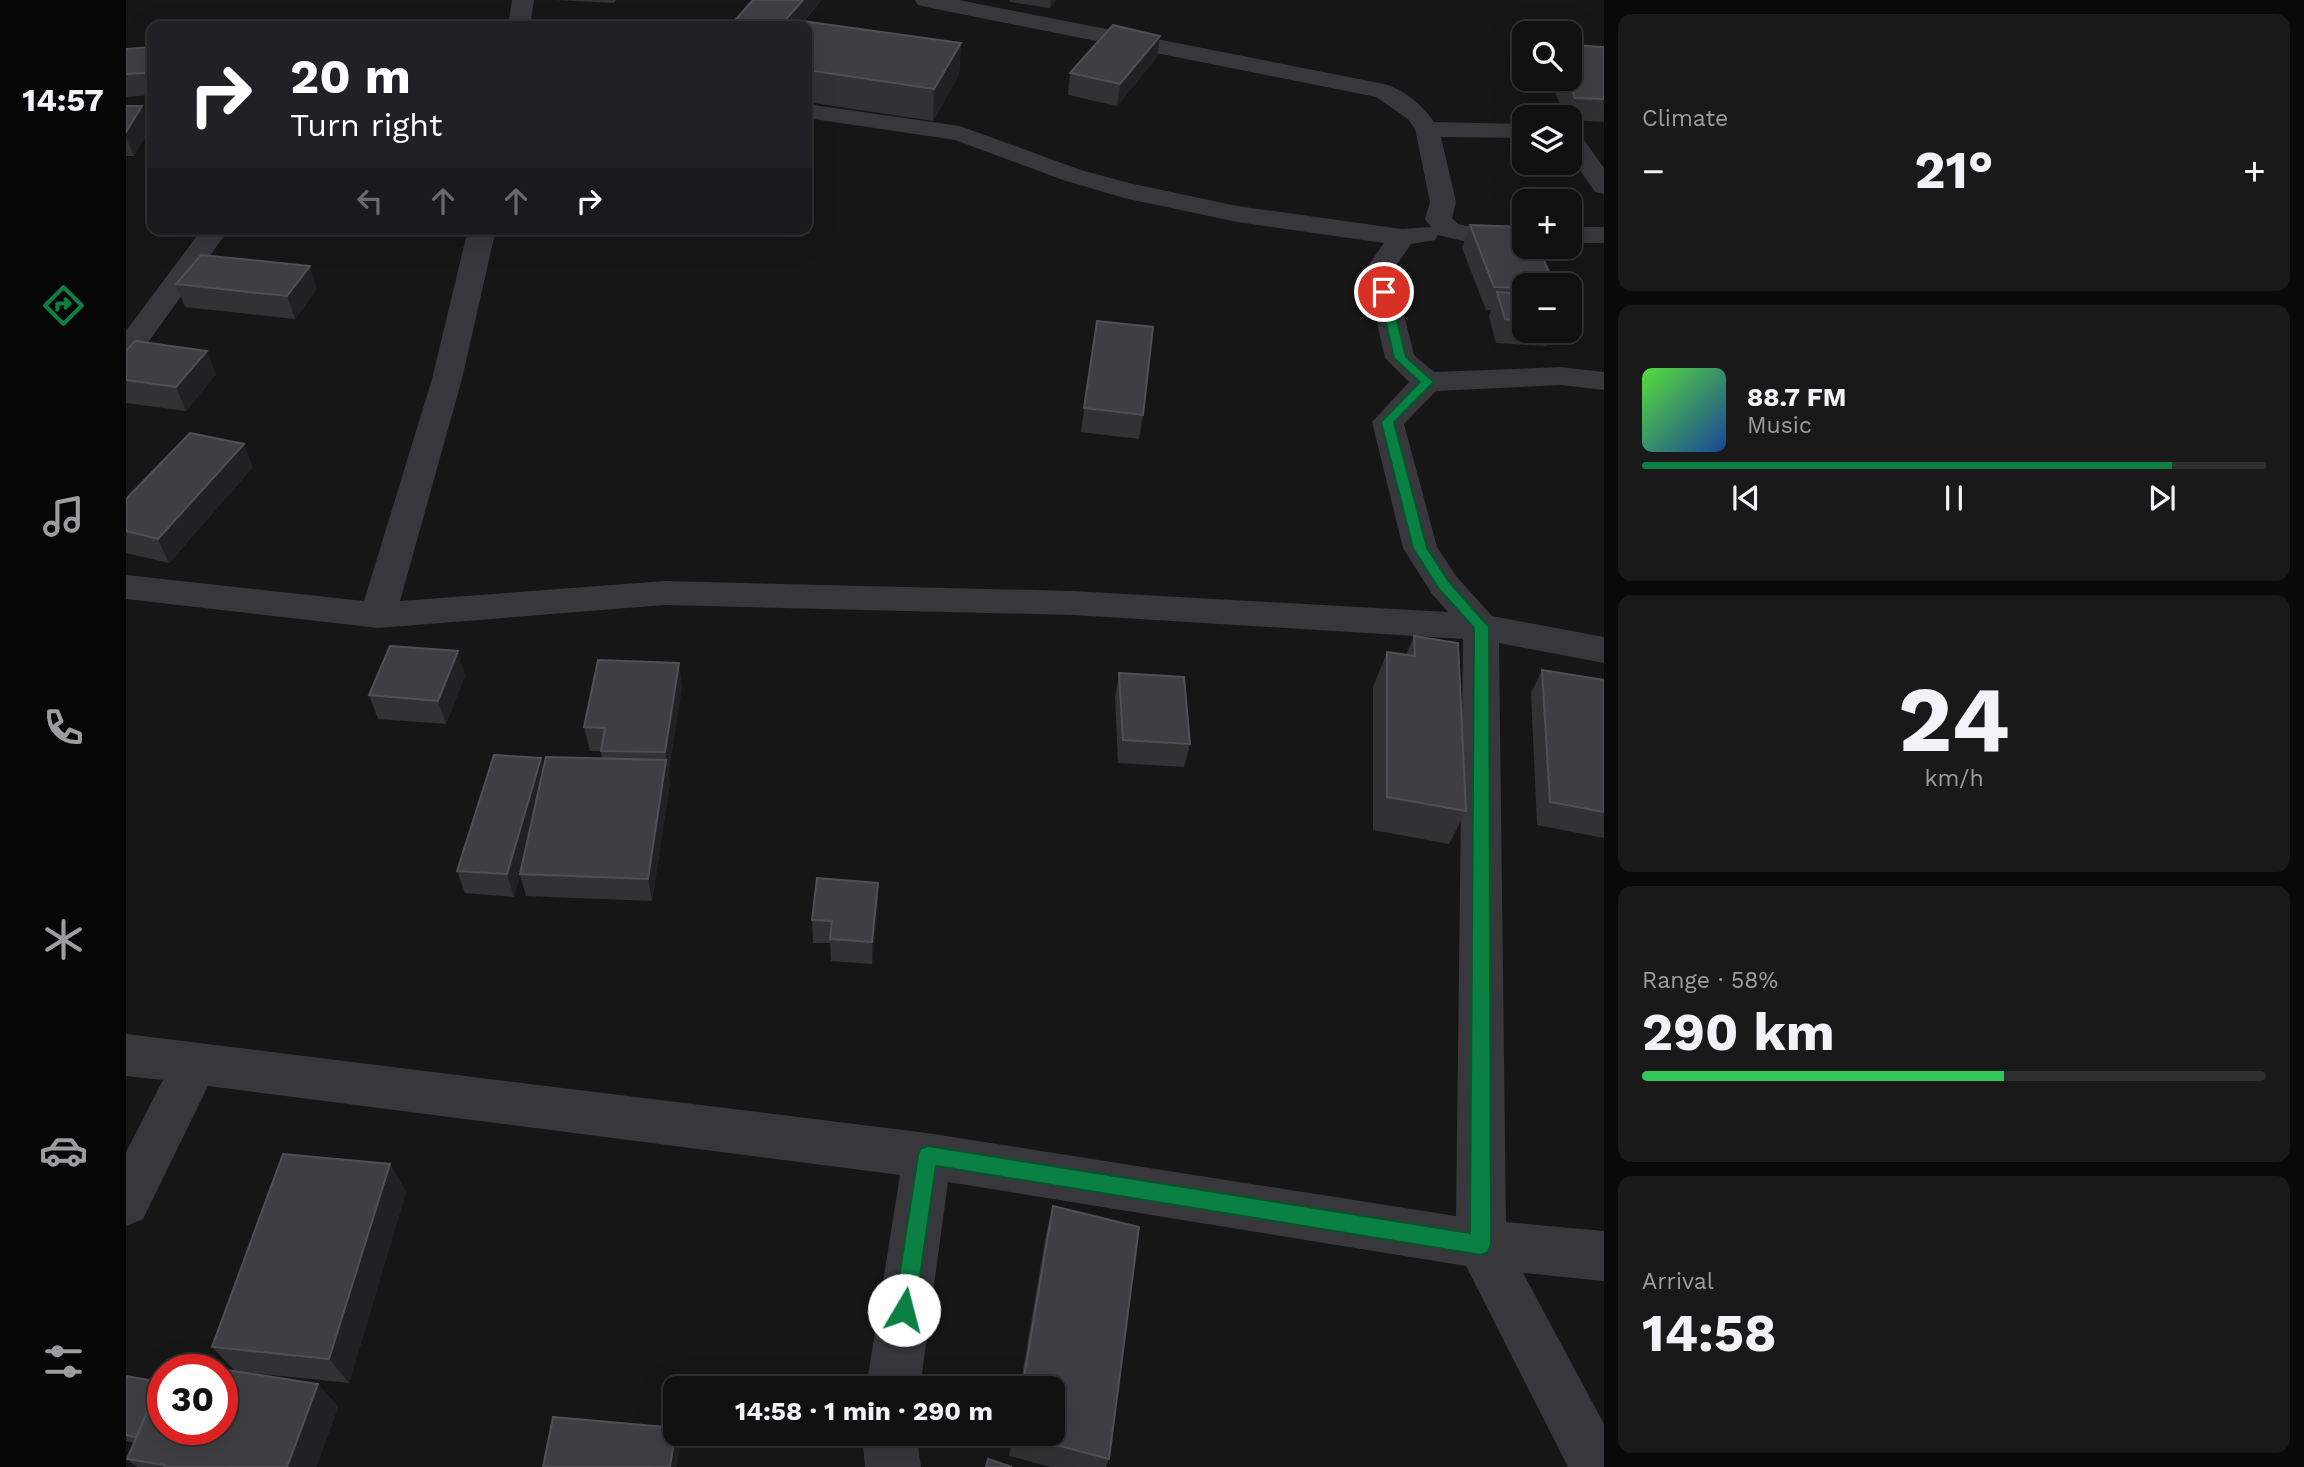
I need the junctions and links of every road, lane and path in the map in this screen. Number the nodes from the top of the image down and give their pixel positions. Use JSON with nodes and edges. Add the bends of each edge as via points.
{"nodes":[{"id":1,"x":523,"y":0,"type":"edge"},
{"id":2,"x":926,"y":0,"type":"edge"},
{"id":3,"x":520,"y":21,"type":"edge"},
{"id":4,"x":812,"y":112,"type":"edge"},
{"id":5,"x":1427,"y":129,"type":"junction"},
{"id":6,"x":1512,"y":131,"type":"edge"},
{"id":7,"x":1582,"y":144,"type":"edge"},
{"id":8,"x":1604,"y":186,"type":"edge"},
{"id":9,"x":1449,"y":231,"type":"junction"},
{"id":10,"x":1512,"y":234,"type":"edge"},
{"id":11,"x":212,"y":235,"type":"edge"},
{"id":12,"x":481,"y":235,"type":"edge"},
{"id":13,"x":1582,"y":235,"type":"edge"},
{"id":14,"x":1604,"y":235,"type":"edge"},
{"id":15,"x":1402,"y":237,"type":"junction"},
{"id":16,"x":126,"y":352,"type":"edge"},
{"id":17,"x":1604,"y":381,"type":"edge"},
{"id":18,"x":1427,"y":382,"type":"junction"},
{"id":19,"x":126,"y":587,"type":"edge"},
{"id":20,"x":378,"y":615,"type":"junction"},
{"id":21,"x":1481,"y":627,"type":"junction"},
{"id":22,"x":1604,"y":650,"type":"edge"},
{"id":23,"x":126,"y":1055,"type":"edge"},
{"id":24,"x":195,"y":1065,"type":"junction"},
{"id":25,"x":928,"y":1156,"type":"junction"},
{"id":26,"x":126,"y":1202,"type":"edge"},
{"id":27,"x":1481,"y":1244,"type":"junction"},
{"id":28,"x":1604,"y":1256,"type":"edge"},
{"id":29,"x":895,"y":1376,"type":"edge"},
{"id":30,"x":891,"y":1446,"type":"edge"},
{"id":31,"x":893,"y":1467,"type":"edge"},
{"id":32,"x":1597,"y":1467,"type":"edge"}],
"edges":[{"from":1,"to":3,"type":"street"},
{"from":2,"to":5,"type":"street","via":[[1384,91],[1417,114]]},
{"from":4,"to":15,"type":"street","via":[[960,133],[1072,176],[1174,201]]},
{"from":5,"to":6,"type":"street"},
{"from":5,"to":9,"type":"street","via":[[1443,202],[1438,219]]},
{"from":7,"to":8,"type":"street"},
{"from":9,"to":10,"type":"street"},
{"from":9,"to":15,"type":"street"},
{"from":11,"to":16,"type":"street"},
{"from":12,"to":20,"type":"street","via":[[447,379]]},
{"from":13,"to":14,"type":"street"},
{"from":15,"to":18,"type":"street","via":[[1379,270],[1400,358]]},
{"from":17,"to":18,"type":"street","via":[[1561,376]]},
{"from":18,"to":21,"type":"street","via":[[1388,422],[1420,548],[1444,585]]},
{"from":19,"to":20,"type":"street"},
{"from":20,"to":21,"type":"street","via":[[665,593],[1073,603]]},
{"from":21,"to":22,"type":"street"},
{"from":21,"to":27,"type":"street"},
{"from":23,"to":24,"type":"street"},
{"from":24,"to":25,"type":"street"},
{"from":24,"to":26,"type":"street"},
{"from":25,"to":27,"type":"street"},
{"from":25,"to":29,"type":"street"},
{"from":27,"to":28,"type":"street"},
{"from":27,"to":32,"type":"street"},
{"from":30,"to":31,"type":"street"}]}
